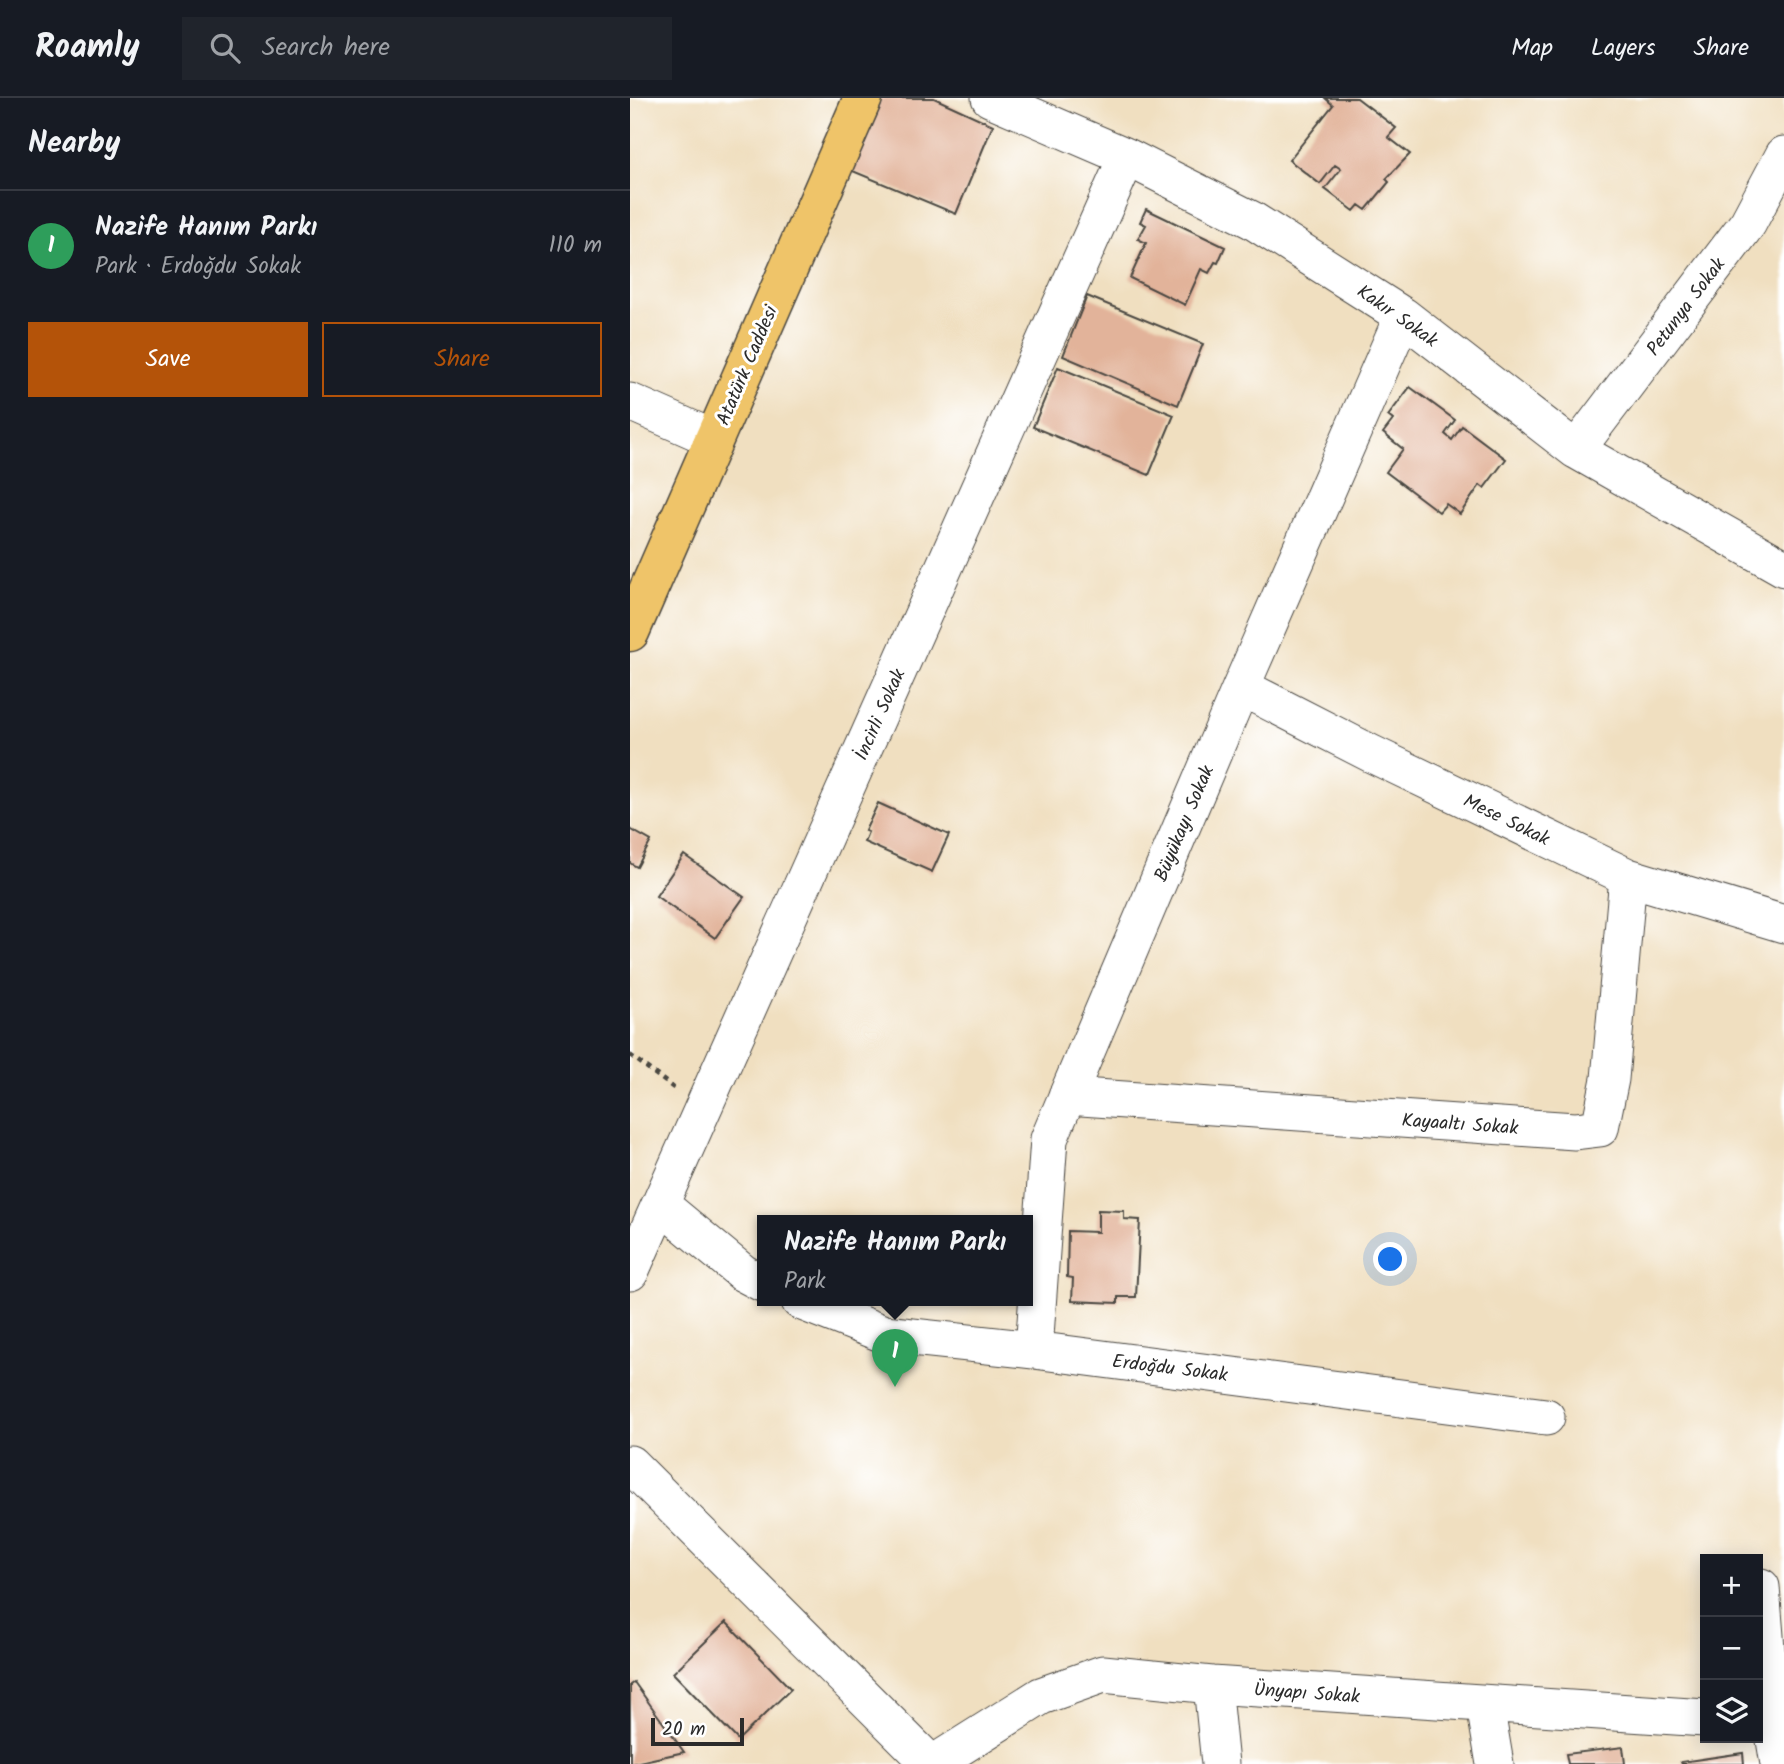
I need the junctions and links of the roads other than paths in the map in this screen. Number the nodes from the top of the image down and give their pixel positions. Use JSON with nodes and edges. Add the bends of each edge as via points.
{"nodes":[{"id":1,"x":863,"y":98,"type":"edge"},
{"id":2,"x":990,"y":98,"type":"edge"},
{"id":3,"x":1784,"y":155,"type":"edge"},
{"id":4,"x":1127,"y":157,"type":"junction"},
{"id":5,"x":1403,"y":316,"type":"junction"},
{"id":6,"x":630,"y":402,"type":"edge"},
{"id":7,"x":714,"y":439,"type":"junction"},
{"id":8,"x":1576,"y":450,"type":"junction"},
{"id":9,"x":1784,"y":568,"type":"edge"},
{"id":10,"x":630,"y":632,"type":"edge"},
{"id":11,"x":1241,"y":687,"type":"junction"},
{"id":12,"x":1628,"y":877,"type":"junction"},
{"id":13,"x":1784,"y":924,"type":"edge"},
{"id":14,"x":1067,"y":1096,"type":"junction"},
{"id":15,"x":661,"y":1205,"type":"junction"},
{"id":16,"x":630,"y":1272,"type":"edge"},
{"id":17,"x":757,"y":1280,"type":"edge"},
{"id":18,"x":813,"y":1306,"type":"edge"},
{"id":19,"x":1034,"y":1350,"type":"junction"},
{"id":20,"x":1546,"y":1417,"type":"dead end"},
{"id":21,"x":630,"y":1464,"type":"edge"},
{"id":22,"x":1762,"y":1617,"type":"edge"},
{"id":23,"x":1212,"y":1685,"type":"junction"},
{"id":24,"x":1485,"y":1705,"type":"junction"},
{"id":25,"x":1700,"y":1718,"type":"edge"},
{"id":26,"x":1765,"y":1722,"type":"edge"},
{"id":27,"x":932,"y":1764,"type":"edge"},
{"id":28,"x":1220,"y":1764,"type":"edge"},
{"id":29,"x":1495,"y":1764,"type":"edge"},
{"id":30,"x":1779,"y":1764,"type":"edge"}],
"edges":[{"from":1,"to":7,"type":"main road","name":"Atatürk Caddesi"},
{"from":2,"to":4,"type":"street","name":"Kakır Sokak"},
{"from":3,"to":8,"type":"street","name":"Petunya Sokak","via":[[1748,223]]},
{"from":4,"to":5,"type":"street","name":"Kakır Sokak","via":[[1252,220]]},
{"from":4,"to":15,"type":"street","name":"İncirli Sokak"},
{"from":5,"to":8,"type":"street","name":"Kakır Sokak"},
{"from":5,"to":11,"type":"street","name":"Büyükayı Sokak"},
{"from":6,"to":7,"type":"street"},
{"from":7,"to":10,"type":"main road","name":"Atatürk Caddesi"},
{"from":8,"to":9,"type":"street","name":"Kakır Sokak"},
{"from":11,"to":12,"type":"street","name":"Mese Sokak"},
{"from":11,"to":14,"type":"street","name":"Büyükayı Sokak"},
{"from":12,"to":13,"type":"street","name":"Mese Sokak"},
{"from":12,"to":14,"type":"street","name":"Kayaaltı Sokak","via":[[1610,1079],[1600,1128],[1575,1131]]},
{"from":14,"to":19,"type":"street","name":"Büyükayı Sokak","via":[[1049,1139]]},
{"from":15,"to":16,"type":"street","name":"İncirli Sokak"},
{"from":15,"to":17,"type":"street"},
{"from":18,"to":19,"type":"street","name":"Erdoğdu Sokak","via":[[884,1334]]},
{"from":19,"to":20,"type":"street","name":"Erdoğdu Sokak"},
{"from":21,"to":27,"type":"street"},
{"from":22,"to":26,"type":"street"},
{"from":23,"to":24,"type":"street","name":"Ünyapı Sokak"},
{"from":23,"to":27,"type":"street","name":"Ünyapı Sokak","via":[[1102,1674],[1041,1696]]},
{"from":23,"to":28,"type":"street"},
{"from":24,"to":25,"type":"street","name":"Ünyapı Sokak"},
{"from":24,"to":29,"type":"street"},
{"from":26,"to":30,"type":"street"}]}
